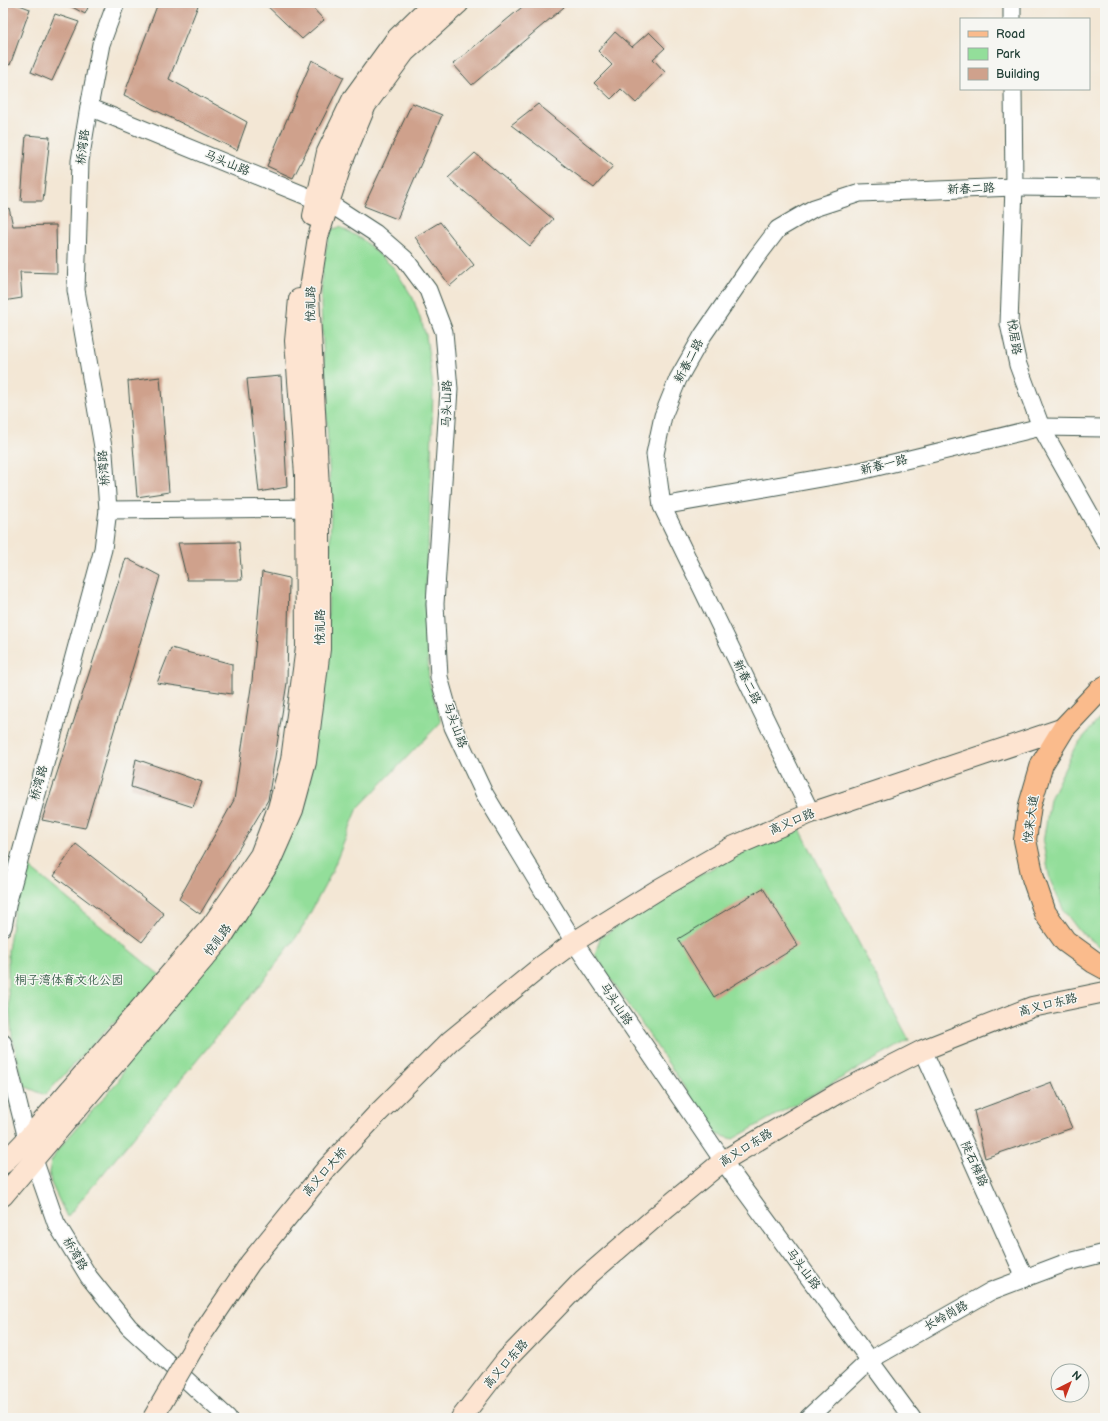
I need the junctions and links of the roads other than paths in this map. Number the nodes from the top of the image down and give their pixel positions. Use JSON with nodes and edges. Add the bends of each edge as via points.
{"nodes":[{"id":1,"x":116,"y":3,"type":"edge"},
{"id":2,"x":433,"y":3,"type":"edge"},
{"id":3,"x":459,"y":3,"type":"edge"},
{"id":4,"x":1012,"y":3,"type":"edge"},
{"id":5,"x":1012,"y":18,"type":"edge"},
{"id":6,"x":1013,"y":90,"type":"edge"},
{"id":7,"x":89,"y":107,"type":"junction"},
{"id":8,"x":1014,"y":187,"type":"junction"},
{"id":9,"x":1105,"y":188,"type":"edge"},
{"id":10,"x":322,"y":202,"type":"junction"},
{"id":11,"x":1041,"y":427,"type":"junction"},
{"id":12,"x":1105,"y":428,"type":"edge"},
{"id":13,"x":662,"y":506,"type":"junction"},
{"id":14,"x":313,"y":508,"type":"junction"},
{"id":15,"x":108,"y":510,"type":"junction"},
{"id":16,"x":1105,"y":541,"type":"edge"},
{"id":17,"x":1105,"y":687,"type":"edge"},
{"id":18,"x":1064,"y":728,"type":"junction"},
{"id":19,"x":811,"y":813,"type":"junction"},
{"id":20,"x":3,"y":927,"type":"edge"},
{"id":21,"x":574,"y":942,"type":"junction"},
{"id":22,"x":543,"y":965,"type":"joint"},
{"id":23,"x":1105,"y":968,"type":"edge"},
{"id":24,"x":1105,"y":992,"type":"edge"},
{"id":25,"x":3,"y":1043,"type":"edge"},
{"id":26,"x":923,"y":1050,"type":"junction"},
{"id":27,"x":27,"y":1139,"type":"junction"},
{"id":28,"x":34,"y":1160,"type":"junction"},
{"id":29,"x":722,"y":1161,"type":"junction"},
{"id":30,"x":3,"y":1164,"type":"edge"},
{"id":31,"x":3,"y":1196,"type":"edge"},
{"id":32,"x":1105,"y":1252,"type":"edge"},
{"id":33,"x":1025,"y":1278,"type":"junction"},
{"id":34,"x":870,"y":1360,"type":"junction"},
{"id":35,"x":153,"y":1418,"type":"edge"},
{"id":36,"x":228,"y":1418,"type":"edge"},
{"id":37,"x":461,"y":1418,"type":"edge"},
{"id":38,"x":808,"y":1418,"type":"edge"},
{"id":39,"x":912,"y":1418,"type":"edge"}],
"edges":[{"from":1,"to":7,"type":"street","name":"桥湾路","via":[[101,44]]},
{"from":2,"to":10,"type":"main road","name":"悦礼路","via":[[395,40],[353,98],[327,152]]},
{"from":3,"to":10,"type":"main road","name":"悦礼路","via":[[405,52],[366,105],[342,163]]},
{"from":4,"to":5,"type":"street"},
{"from":6,"to":8,"type":"street","name":"悦居路"},
{"from":7,"to":10,"type":"street","name":"马头山路"},
{"from":7,"to":15,"type":"street","name":"桥湾路","via":[[80,161],[76,290],[104,453]]},
{"from":8,"to":9,"type":"street","name":"新春二路"},
{"from":8,"to":11,"type":"street","name":"悦居路","via":[[1010,324],[1018,365]]},
{"from":8,"to":13,"type":"street","name":"新春二路","via":[[860,193],[814,208],[778,229],[703,335],[678,379],[663,416],[655,454]]},
{"from":10,"to":14,"type":"main road","name":"悦礼路","via":[[302,267],[295,341],[305,474]]},
{"from":10,"to":21,"type":"street","name":"马头山路","via":[[374,233],[405,259],[428,290],[444,332],[450,389],[435,604],[439,677],[454,727],[484,793]]},
{"from":11,"to":12,"type":"street","name":"新春一路"},
{"from":11,"to":13,"type":"street","name":"新春一路","via":[[856,472]]},
{"from":11,"to":16,"type":"street","name":"悦居路"},
{"from":13,"to":19,"type":"street","name":"新春二路"},
{"from":14,"to":15,"type":"street"},
{"from":14,"to":27,"type":"main road","name":"悦礼路","via":[[306,647],[291,760],[278,808],[260,855],[212,925]]},
{"from":14,"to":28,"type":"main road","name":"悦礼路","via":[[320,649],[306,762],[293,810],[270,862],[221,939]]},
{"from":15,"to":20,"type":"street","name":"桥湾路","via":[[103,549]]},
{"from":17,"to":18,"type":"main road","name":"悦来大道"},
{"from":18,"to":19,"type":"main road","name":"高义口路"},
{"from":18,"to":23,"type":"main road","name":"悦来大道","via":[[1042,764],[1030,805],[1025,840],[1033,878],[1045,913],[1065,941]]},
{"from":19,"to":21,"type":"main road","name":"高义口路","via":[[732,847]]},
{"from":21,"to":22,"type":"main road","name":"高义口路"},
{"from":21,"to":29,"type":"street","name":"马头山路"},
{"from":22,"to":35,"type":"main road","name":"高义口大桥","bridge":true,"via":[[450,1042],[327,1168],[250,1263],[198,1340]]},
{"from":24,"to":26,"type":"main road","name":"高义口东路","via":[[1032,1007]]},
{"from":25,"to":27,"type":"street","name":"桥湾路"},
{"from":26,"to":29,"type":"main road","name":"高义口东路","via":[[838,1093]]},
{"from":26,"to":33,"type":"street","name":"陡石梯路"},
{"from":27,"to":28,"type":"street","name":"桥湾路"},
{"from":27,"to":30,"type":"main road","name":"悦礼路"},
{"from":28,"to":31,"type":"main road","name":"悦礼路"},
{"from":28,"to":36,"type":"street","name":"桥湾路","via":[[56,1223],[89,1277],[129,1327]]},
{"from":29,"to":34,"type":"street","name":"马头山路"},
{"from":29,"to":37,"type":"main road","name":"高义口东路","via":[[584,1279],[506,1360]]},
{"from":32,"to":33,"type":"street","name":"长岭岗路"},
{"from":33,"to":34,"type":"street","name":"长岭岗路","via":[[991,1291]]},
{"from":34,"to":38,"type":"street","name":"长岭岗路"},
{"from":34,"to":39,"type":"street","name":"马头山路"}]}
